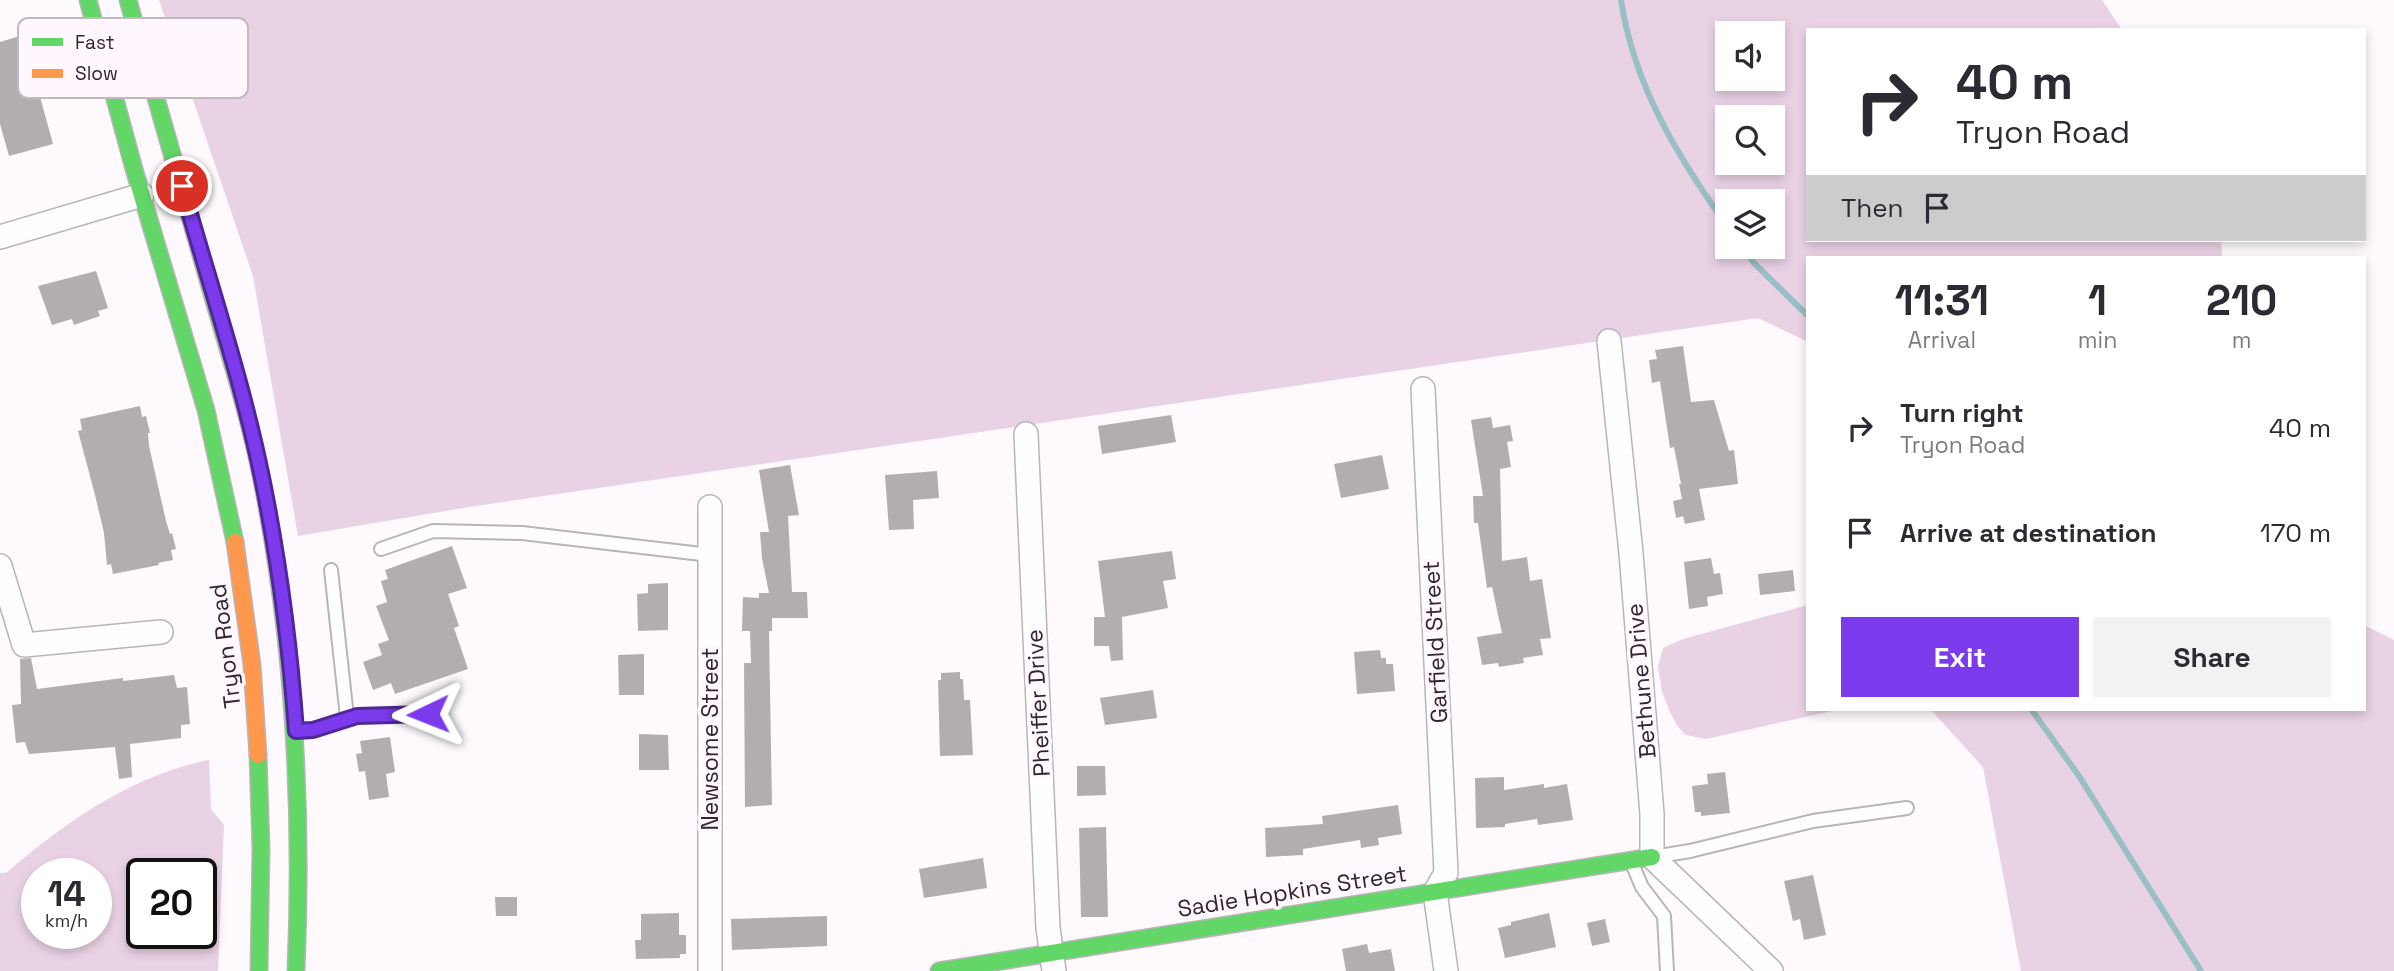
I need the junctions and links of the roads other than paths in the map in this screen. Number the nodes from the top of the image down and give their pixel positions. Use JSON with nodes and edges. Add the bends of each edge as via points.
{"nodes":[{"id":1,"x":88,"y":0,"type":"edge"},
{"id":2,"x":128,"y":0,"type":"edge"},
{"id":3,"x":93,"y":18,"type":"edge"},
{"id":4,"x":133,"y":18,"type":"edge"},
{"id":5,"x":115,"y":98,"type":"edge"},
{"id":6,"x":156,"y":98,"type":"edge"},
{"id":7,"x":142,"y":195,"type":"junction"},
{"id":8,"x":165,"y":205,"type":"dead end"},
{"id":9,"x":175,"y":223,"type":"dead end"},
{"id":10,"x":0,"y":237,"type":"edge"},
{"id":11,"x":1609,"y":341,"type":"dead end"},
{"id":12,"x":1423,"y":389,"type":"dead end"},
{"id":13,"x":240,"y":393,"type":"junction"},
{"id":14,"x":1026,"y":434,"type":"dead end"},
{"id":15,"x":710,"y":506,"type":"dead end"},
{"id":16,"x":381,"y":549,"type":"dead end"},
{"id":17,"x":710,"y":555,"type":"junction"},
{"id":18,"x":0,"y":566,"type":"edge"},
{"id":19,"x":331,"y":570,"type":"dead end"},
{"id":20,"x":161,"y":632,"type":"dead end"},
{"id":21,"x":428,"y":714,"type":"dead end"},
{"id":22,"x":347,"y":717,"type":"junction"},
{"id":23,"x":296,"y":731,"type":"junction"},
{"id":24,"x":1907,"y":808,"type":"dead end"},
{"id":25,"x":1642,"y":859,"type":"junction"},
{"id":26,"x":1435,"y":892,"type":"junction"},
{"id":27,"x":1052,"y":961,"type":"edge"},
{"id":28,"x":259,"y":971,"type":"edge"},
{"id":29,"x":296,"y":971,"type":"edge"},
{"id":30,"x":710,"y":971,"type":"edge"},
{"id":31,"x":939,"y":971,"type":"edge"},
{"id":32,"x":1446,"y":971,"type":"edge"},
{"id":33,"x":1667,"y":971,"type":"edge"},
{"id":34,"x":1771,"y":971,"type":"edge"}],
"edges":[{"from":1,"to":3,"type":"main road","name":"Tryon Road"},
{"from":2,"to":4,"type":"main road"},
{"from":5,"to":7,"type":"main road","name":"Tryon Road"},
{"from":6,"to":13,"type":"main road"},
{"from":7,"to":8,"type":"main road"},
{"from":7,"to":10,"type":"street"},
{"from":7,"to":28,"type":"main road","name":"Tryon Road","via":[[215,442],[245,611],[261,778]]},
{"from":9,"to":13,"type":"main road","via":[[206,322]]},
{"from":11,"to":25,"type":"street","name":"Bethune Drive","via":[[1652,814]]},
{"from":12,"to":26,"type":"street","name":"Garfield Street","via":[[1446,873]]},
{"from":13,"to":23,"type":"main road","via":[[274,546]]},
{"from":14,"to":27,"type":"street","name":"Pheiffer Drive"},
{"from":15,"to":17,"type":"street","name":"Newsome Street"},
{"from":16,"to":17,"type":"lane","via":[[445,531],[522,533]]},
{"from":17,"to":30,"type":"street","name":"Newsome Street"},
{"from":18,"to":20,"type":"street","via":[[24,645]]},
{"from":19,"to":22,"type":"lane"},
{"from":21,"to":22,"type":"lane"},
{"from":22,"to":23,"type":"lane","via":[[313,730]]},
{"from":23,"to":29,"type":"main road","via":[[300,856]]},
{"from":24,"to":25,"type":"lane","via":[[1813,821]]},
{"from":25,"to":26,"type":"main road","name":"Sadie Hopkins Street"},
{"from":25,"to":33,"type":"lane","via":[[1642,887],[1664,916]]},
{"from":25,"to":34,"type":"street"},
{"from":26,"to":27,"type":"main road","name":"Sadie Hopkins Street"},
{"from":26,"to":32,"type":"street"},
{"from":27,"to":31,"type":"main road","name":"Sadie Hopkins Street"}]}
